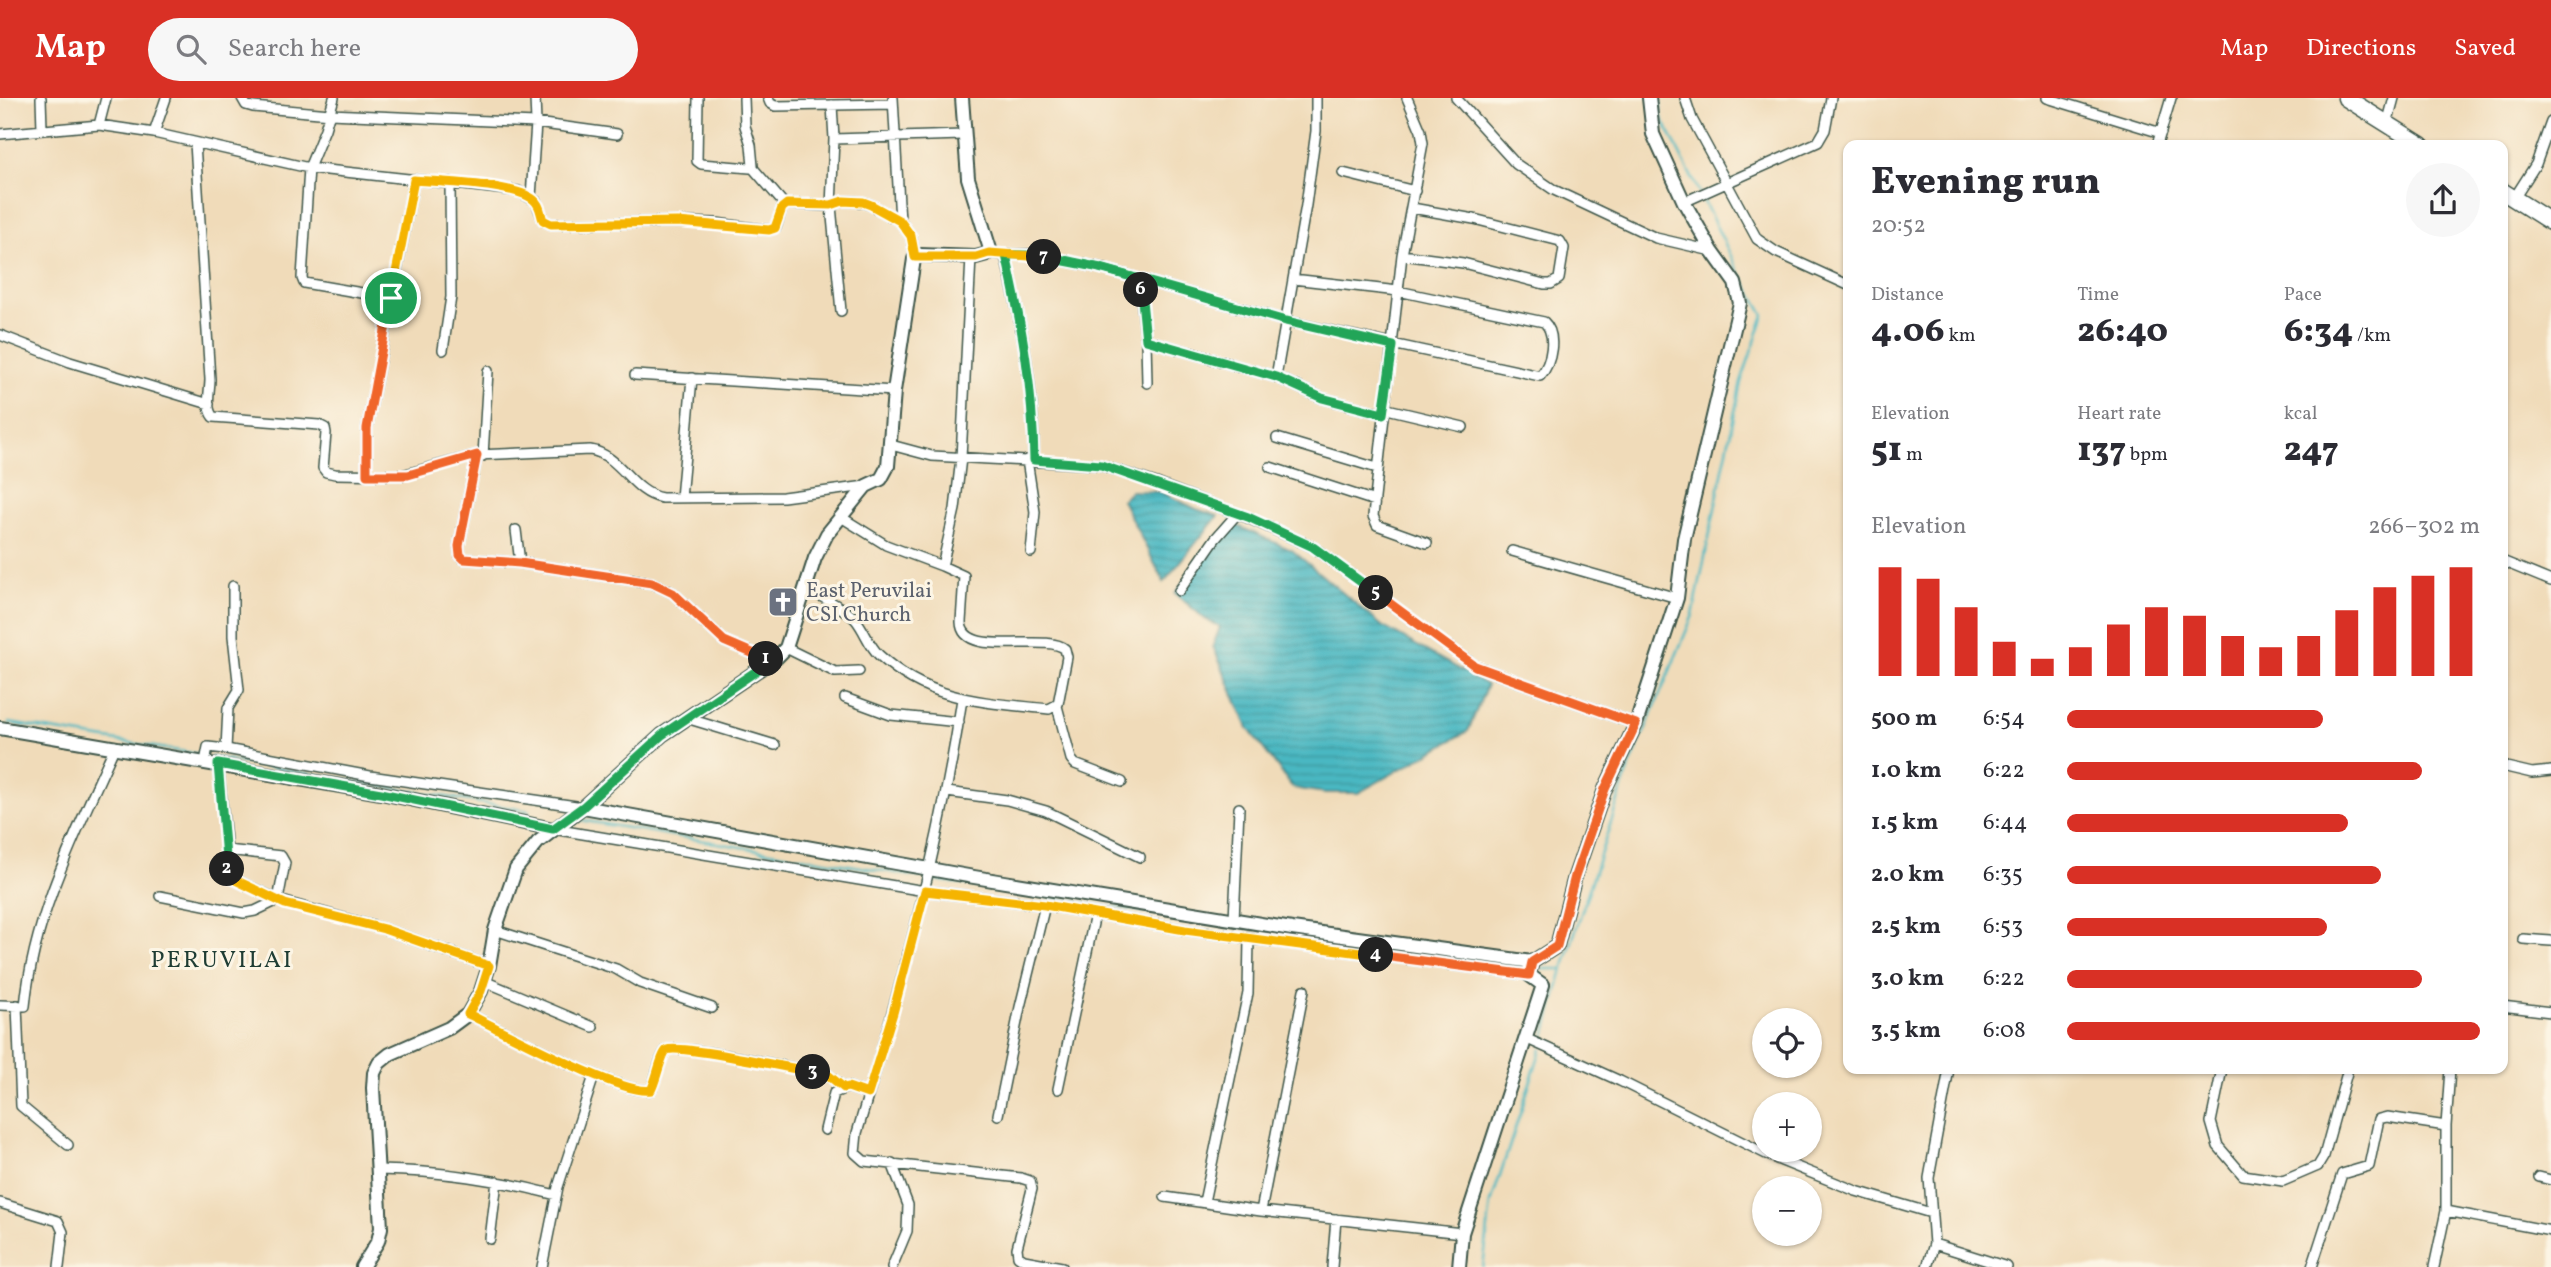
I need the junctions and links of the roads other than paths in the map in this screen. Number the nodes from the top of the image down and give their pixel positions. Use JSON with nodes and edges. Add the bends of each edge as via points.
{"nodes":[{"id":1,"x":41,"y":98,"type":"edge"},
{"id":2,"x":106,"y":98,"type":"edge"},
{"id":3,"x":166,"y":98,"type":"edge"},
{"id":4,"x":242,"y":98,"type":"edge"},
{"id":5,"x":334,"y":98,"type":"edge"},
{"id":6,"x":535,"y":98,"type":"edge"},
{"id":7,"x":698,"y":98,"type":"edge"},
{"id":8,"x":744,"y":98,"type":"edge"},
{"id":9,"x":768,"y":98,"type":"edge"},
{"id":10,"x":962,"y":98,"type":"edge"},
{"id":11,"x":1317,"y":98,"type":"edge"},
{"id":12,"x":1407,"y":98,"type":"edge"},
{"id":13,"x":1456,"y":98,"type":"edge"},
{"id":14,"x":1649,"y":98,"type":"edge"},
{"id":15,"x":1685,"y":98,"type":"edge"},
{"id":16,"x":1831,"y":98,"type":"edge"},
{"id":17,"x":2047,"y":98,"type":"edge"},
{"id":18,"x":2171,"y":98,"type":"edge"},
{"id":19,"x":2346,"y":98,"type":"edge"},
{"id":20,"x":2394,"y":98,"type":"edge"},
{"id":21,"x":893,"y":101,"type":"edge"},
{"id":22,"x":832,"y":104,"type":"junction"},
{"id":23,"x":330,"y":114,"type":"junction"},
{"id":24,"x":536,"y":123,"type":"junction"},
{"id":25,"x":2387,"y":124,"type":"junction"},
{"id":26,"x":99,"y":125,"type":"junction"},
{"id":27,"x":2551,"y":125,"type":"edge"},
{"id":28,"x":42,"y":129,"type":"junction"},
{"id":29,"x":154,"y":133,"type":"junction"},
{"id":30,"x":2161,"y":133,"type":"junction"},
{"id":31,"x":0,"y":134,"type":"edge"},
{"id":32,"x":617,"y":134,"type":"dead end"},
{"id":33,"x":963,"y":135,"type":"junction"},
{"id":34,"x":897,"y":136,"type":"junction"},
{"id":35,"x":834,"y":139,"type":"junction"},
{"id":36,"x":2159,"y":140,"type":"edge"},
{"id":37,"x":2413,"y":140,"type":"edge"},
{"id":38,"x":195,"y":143,"type":"junction"},
{"id":39,"x":752,"y":167,"type":"junction"},
{"id":40,"x":309,"y":168,"type":"junction"},
{"id":41,"x":1343,"y":173,"type":"dead end"},
{"id":42,"x":414,"y":180,"type":"junction"},
{"id":43,"x":450,"y":182,"type":"junction"},
{"id":44,"x":1726,"y":183,"type":"junction"},
{"id":45,"x":1415,"y":191,"type":"junction"},
{"id":46,"x":2509,"y":194,"type":"edge"},
{"id":47,"x":531,"y":197,"type":"junction"},
{"id":48,"x":1689,"y":200,"type":"junction"},
{"id":49,"x":785,"y":205,"type":"junction"},
{"id":50,"x":831,"y":205,"type":"junction"},
{"id":51,"x":1412,"y":208,"type":"junction"},
{"id":52,"x":900,"y":221,"type":"junction"},
{"id":53,"x":2551,"y":222,"type":"edge"},
{"id":54,"x":1712,"y":251,"type":"junction"},
{"id":55,"x":989,"y":253,"type":"junction"},
{"id":56,"x":1006,"y":255,"type":"junction"},
{"id":57,"x":1402,"y":255,"type":"junction"},
{"id":58,"x":915,"y":257,"type":"junction"},
{"id":59,"x":971,"y":257,"type":"junction"},
{"id":60,"x":1139,"y":279,"type":"junction"},
{"id":61,"x":1293,"y":279,"type":"junction"},
{"id":62,"x":1843,"y":283,"type":"edge"},
{"id":63,"x":1398,"y":291,"type":"junction"},
{"id":64,"x":391,"y":298,"type":"junction"},
{"id":65,"x":841,"y":311,"type":"dead end"},
{"id":66,"x":1286,"y":321,"type":"junction"},
{"id":67,"x":0,"y":335,"type":"edge"},
{"id":68,"x":1146,"y":340,"type":"junction"},
{"id":69,"x":1393,"y":346,"type":"junction"},
{"id":70,"x":443,"y":350,"type":"dead end"},
{"id":71,"x":488,"y":371,"type":"dead end"},
{"id":72,"x":635,"y":375,"type":"dead end"},
{"id":73,"x":692,"y":377,"type":"junction"},
{"id":74,"x":1276,"y":377,"type":"junction"},
{"id":75,"x":1147,"y":383,"type":"dead end"},
{"id":76,"x":894,"y":391,"type":"junction"},
{"id":77,"x":209,"y":404,"type":"junction"},
{"id":78,"x":1383,"y":411,"type":"junction"},
{"id":79,"x":1463,"y":426,"type":"dead end"},
{"id":80,"x":1277,"y":438,"type":"dead end"},
{"id":81,"x":891,"y":445,"type":"junction"},
{"id":82,"x":480,"y":455,"type":"junction"},
{"id":83,"x":961,"y":458,"type":"junction"},
{"id":84,"x":1031,"y":460,"type":"junction"},
{"id":85,"x":1270,"y":467,"type":"dead end"},
{"id":86,"x":1377,"y":468,"type":"junction"},
{"id":87,"x":367,"y":475,"type":"junction"},
{"id":88,"x":866,"y":486,"type":"junction"},
{"id":89,"x":681,"y":498,"type":"junction"},
{"id":90,"x":1375,"y":501,"type":"junction"},
{"id":91,"x":1237,"y":513,"type":"junction"},
{"id":92,"x":841,"y":517,"type":"junction"},
{"id":93,"x":516,"y":530,"type":"dead end"},
{"id":94,"x":1427,"y":543,"type":"dead end"},
{"id":95,"x":1513,"y":551,"type":"dead end"},
{"id":96,"x":1031,"y":552,"type":"dead end"},
{"id":97,"x":520,"y":563,"type":"junction"},
{"id":98,"x":2508,"y":563,"type":"edge"},
{"id":99,"x":942,"y":566,"type":"junction"},
{"id":100,"x":2551,"y":581,"type":"edge"},
{"id":101,"x":233,"y":586,"type":"dead end"},
{"id":102,"x":807,"y":588,"type":"junction"},
{"id":103,"x":1179,"y":591,"type":"dead end"},
{"id":104,"x":1677,"y":598,"type":"junction"},
{"id":105,"x":786,"y":648,"type":"junction"},
{"id":106,"x":771,"y":661,"type":"junction"},
{"id":107,"x":859,"y":671,"type":"dead end"},
{"id":108,"x":845,"y":698,"type":"dead end"},
{"id":109,"x":962,"y":699,"type":"junction"},
{"id":110,"x":1057,"y":706,"type":"junction"},
{"id":111,"x":686,"y":718,"type":"junction"},
{"id":112,"x":959,"y":722,"type":"junction"},
{"id":113,"x":1636,"y":724,"type":"junction"},
{"id":114,"x":0,"y":727,"type":"edge"},
{"id":115,"x":116,"y":746,"type":"junction"},
{"id":116,"x":775,"y":746,"type":"dead end"},
{"id":117,"x":226,"y":749,"type":"junction"},
{"id":118,"x":211,"y":763,"type":"junction"},
{"id":119,"x":2508,"y":768,"type":"edge"},
{"id":120,"x":2551,"y":771,"type":"edge"},
{"id":121,"x":1122,"y":782,"type":"dead end"},
{"id":122,"x":947,"y":792,"type":"junction"},
{"id":123,"x":583,"y":807,"type":"junction"},
{"id":124,"x":1239,"y":808,"type":"dead end"},
{"id":125,"x":553,"y":829,"type":"junction"},
{"id":126,"x":227,"y":850,"type":"junction"},
{"id":127,"x":1140,"y":857,"type":"dead end"},
{"id":128,"x":930,"y":869,"type":"junction"},
{"id":129,"x":925,"y":891,"type":"junction"},
{"id":130,"x":160,"y":896,"type":"dead end"},
{"id":131,"x":278,"y":900,"type":"junction"},
{"id":132,"x":1045,"y":905,"type":"junction"},
{"id":133,"x":1095,"y":914,"type":"junction"},
{"id":134,"x":1234,"y":920,"type":"junction"},
{"id":135,"x":495,"y":930,"type":"junction"},
{"id":136,"x":1249,"y":938,"type":"junction"},
{"id":137,"x":2523,"y":939,"type":"dead end"},
{"id":138,"x":2551,"y":941,"type":"edge"},
{"id":139,"x":489,"y":966,"type":"junction"},
{"id":140,"x":1531,"y":969,"type":"junction"},
{"id":141,"x":484,"y":981,"type":"junction"},
{"id":142,"x":1304,"y":990,"type":"dead end"},
{"id":143,"x":0,"y":1005,"type":"edge"},
{"id":144,"x":17,"y":1005,"type":"junction"},
{"id":145,"x":2508,"y":1007,"type":"edge"},
{"id":146,"x":712,"y":1008,"type":"dead end"},
{"id":147,"x":2551,"y":1012,"type":"edge"},
{"id":148,"x":468,"y":1014,"type":"junction"},
{"id":149,"x":593,"y":1027,"type":"dead end"},
{"id":150,"x":1525,"y":1038,"type":"junction"},
{"id":151,"x":1948,"y":1074,"type":"edge"},
{"id":152,"x":2221,"y":1074,"type":"edge"},
{"id":153,"x":2347,"y":1074,"type":"edge"},
{"id":154,"x":2450,"y":1074,"type":"edge"},
{"id":155,"x":594,"y":1076,"type":"junction"},
{"id":156,"x":844,"y":1088,"type":"junction"},
{"id":157,"x":1058,"y":1089,"type":"dead end"},
{"id":158,"x":868,"y":1094,"type":"junction"},
{"id":159,"x":998,"y":1115,"type":"dead end"},
{"id":160,"x":2446,"y":1126,"type":"junction"},
{"id":161,"x":825,"y":1130,"type":"dead end"},
{"id":162,"x":68,"y":1145,"type":"dead end"},
{"id":163,"x":892,"y":1163,"type":"junction"},
{"id":164,"x":378,"y":1170,"type":"junction"},
{"id":165,"x":2539,"y":1177,"type":"dead end"},
{"id":166,"x":2551,"y":1180,"type":"edge"},
{"id":167,"x":497,"y":1181,"type":"junction"},
{"id":168,"x":556,"y":1195,"type":"junction"},
{"id":169,"x":1165,"y":1197,"type":"dead end"},
{"id":170,"x":1204,"y":1202,"type":"junction"},
{"id":171,"x":0,"y":1203,"type":"edge"},
{"id":172,"x":1261,"y":1211,"type":"junction"},
{"id":173,"x":2446,"y":1211,"type":"junction"},
{"id":174,"x":1931,"y":1213,"type":"junction"},
{"id":175,"x":1336,"y":1219,"type":"junction"},
{"id":176,"x":2551,"y":1231,"type":"edge"},
{"id":177,"x":1462,"y":1233,"type":"junction"},
{"id":178,"x":490,"y":1239,"type":"dead end"},
{"id":179,"x":1934,"y":1244,"type":"junction"},
{"id":180,"x":59,"y":1267,"type":"edge"},
{"id":181,"x":362,"y":1267,"type":"edge"},
{"id":182,"x":542,"y":1267,"type":"edge"},
{"id":183,"x":892,"y":1267,"type":"edge"},
{"id":184,"x":1062,"y":1267,"type":"edge"},
{"id":185,"x":1332,"y":1267,"type":"edge"},
{"id":186,"x":1458,"y":1267,"type":"edge"},
{"id":187,"x":1927,"y":1267,"type":"edge"},
{"id":188,"x":2007,"y":1267,"type":"edge"},
{"id":189,"x":2312,"y":1267,"type":"edge"},
{"id":190,"x":2434,"y":1267,"type":"edge"}],
"edges":[{"from":1,"to":28,"type":"street"},
{"from":2,"to":26,"type":"street"},
{"from":3,"to":29,"type":"street"},
{"from":4,"to":23,"type":"street","via":[[253,107]]},
{"from":5,"to":23,"type":"street"},
{"from":6,"to":24,"type":"street"},
{"from":7,"to":39,"type":"street","via":[[696,161]]},
{"from":8,"to":39,"type":"street"},
{"from":9,"to":22,"type":"street","via":[[775,106]]},
{"from":10,"to":33,"type":"street"},
{"from":11,"to":61,"type":"street"},
{"from":12,"to":45,"type":"street","via":[[1423,138]]},
{"from":13,"to":54,"type":"street","via":[[1517,164],[1553,190],[1656,238]]},
{"from":14,"to":48,"type":"street","via":[[1653,134]]},
{"from":15,"to":44,"type":"street"},
{"from":16,"to":44,"type":"street","via":[[1818,142]]},
{"from":17,"to":30,"type":"street"},
{"from":18,"to":30,"type":"street"},
{"from":19,"to":25,"type":"highway"},
{"from":20,"to":25,"type":"street"},
{"from":21,"to":22,"type":"street"},
{"from":21,"to":34,"type":"street"},
{"from":22,"to":35,"type":"street"},
{"from":23,"to":24,"type":"street"},
{"from":23,"to":40,"type":"street"},
{"from":24,"to":32,"type":"street"},
{"from":24,"to":47,"type":"street"},
{"from":25,"to":37,"type":"highway"},
{"from":26,"to":28,"type":"street"},
{"from":26,"to":29,"type":"street"},
{"from":27,"to":46,"type":"street","via":[[2536,164]]},
{"from":28,"to":31,"type":"street"},
{"from":29,"to":38,"type":"street"},
{"from":30,"to":36,"type":"street"},
{"from":33,"to":34,"type":"street"},
{"from":33,"to":55,"type":"street","via":[[968,178]]},
{"from":34,"to":35,"type":"street"},
{"from":34,"to":52,"type":"street"},
{"from":35,"to":50,"type":"street"},
{"from":38,"to":40,"type":"street"},
{"from":38,"to":77,"type":"street"},
{"from":39,"to":49,"type":"street"},
{"from":40,"to":42,"type":"street"},
{"from":40,"to":64,"type":"street","via":[[304,282]]},
{"from":41,"to":45,"type":"street"},
{"from":42,"to":43,"type":"street"},
{"from":42,"to":64,"type":"street"},
{"from":43,"to":47,"type":"street","via":[[518,191]]},
{"from":43,"to":70,"type":"street","via":[[451,297]]},
{"from":44,"to":48,"type":"street"},
{"from":44,"to":62,"type":"street","via":[[1757,239]]},
{"from":45,"to":51,"type":"street"},
{"from":46,"to":53,"type":"highway"},
{"from":47,"to":49,"type":"street","via":[[543,220],[551,224],[678,222],[769,230],[775,228]]},
{"from":48,"to":54,"type":"street"},
{"from":49,"to":50,"type":"street"},
{"from":50,"to":52,"type":"street","via":[[863,202]]},
{"from":50,"to":65,"type":"street"},
{"from":51,"to":57,"type":"street"},
{"from":51,"to":57,"type":"street","via":[[1560,241],[1564,248],[1559,279],[1544,284],[1463,263]]},
{"from":52,"to":58,"type":"street","via":[[911,236]]},
{"from":54,"to":104,"type":"street","via":[[1735,282],[1740,303],[1684,539]]},
{"from":55,"to":56,"type":"street"},
{"from":55,"to":59,"type":"street"},
{"from":56,"to":60,"type":"street","via":[[1031,254]]},
{"from":56,"to":84,"type":"street","via":[[1034,410]]},
{"from":57,"to":63,"type":"street"},
{"from":58,"to":59,"type":"street"},
{"from":58,"to":76,"type":"street"},
{"from":59,"to":83,"type":"street"},
{"from":60,"to":66,"type":"street"},
{"from":60,"to":68,"type":"street"},
{"from":61,"to":63,"type":"street"},
{"from":61,"to":66,"type":"street"},
{"from":63,"to":69,"type":"street"},
{"from":63,"to":69,"type":"street","via":[[1544,321],[1552,334],[1540,376]]},
{"from":64,"to":87,"type":"street","via":[[367,428]]},
{"from":66,"to":69,"type":"street"},
{"from":66,"to":74,"type":"street"},
{"from":67,"to":77,"type":"street","via":[[69,362]]},
{"from":68,"to":74,"type":"street"},
{"from":68,"to":75,"type":"street"},
{"from":69,"to":78,"type":"street"},
{"from":71,"to":82,"type":"street"},
{"from":72,"to":73,"type":"street"},
{"from":73,"to":76,"type":"street"},
{"from":73,"to":89,"type":"street"},
{"from":74,"to":78,"type":"street","via":[[1322,398]]},
{"from":76,"to":81,"type":"street"},
{"from":77,"to":87,"type":"street","via":[[210,413],[218,419],[319,425],[326,433],[324,470]]},
{"from":78,"to":79,"type":"street"},
{"from":78,"to":86,"type":"street"},
{"from":80,"to":86,"type":"street"},
{"from":81,"to":83,"type":"street"},
{"from":81,"to":88,"type":"street","via":[[885,473]]},
{"from":82,"to":87,"type":"street","via":[[408,475]]},
{"from":82,"to":89,"type":"street","via":[[598,451],[615,461],[649,495]]},
{"from":82,"to":97,"type":"street","via":[[460,555],[469,560]]},
{"from":83,"to":84,"type":"street"},
{"from":83,"to":99,"type":"street"},
{"from":84,"to":91,"type":"street","via":[[1101,465]]},
{"from":84,"to":96,"type":"street","via":[[1035,512]]},
{"from":85,"to":90,"type":"street"},
{"from":86,"to":90,"type":"street"},
{"from":88,"to":89,"type":"street","via":[[783,497]]},
{"from":88,"to":92,"type":"street"},
{"from":90,"to":94,"type":"street","via":[[1377,525]]},
{"from":91,"to":103,"type":"street"},
{"from":91,"to":113,"type":"street","via":[[1313,547],[1475,666]]},
{"from":92,"to":99,"type":"street","via":[[886,545]]},
{"from":92,"to":102,"type":"street","via":[[815,558]]},
{"from":93,"to":97,"type":"street"},
{"from":95,"to":104,"type":"street"},
{"from":97,"to":106,"type":"street","via":[[652,583],[673,593],[724,641]]},
{"from":98,"to":100,"type":"street"},
{"from":99,"to":110,"type":"street","via":[[964,576],[964,634],[990,643],[1055,643],[1065,649],[1068,657]]},
{"from":101,"to":117,"type":"street","via":[[239,690],[228,708]]},
{"from":102,"to":105,"type":"street"},
{"from":102,"to":109,"type":"street","via":[[852,616],[874,650],[909,680]]},
{"from":104,"to":113,"type":"street"},
{"from":105,"to":106,"type":"street"},
{"from":105,"to":107,"type":"street","via":[[835,672]]},
{"from":106,"to":111,"type":"street"},
{"from":108,"to":112,"type":"street","via":[[891,715]]},
{"from":109,"to":110,"type":"street","via":[[1049,709]]},
{"from":109,"to":112,"type":"street"},
{"from":110,"to":121,"type":"street","via":[[1075,764]]},
{"from":111,"to":116,"type":"street"},
{"from":111,"to":123,"type":"street"},
{"from":112,"to":122,"type":"street"},
{"from":113,"to":140,"type":"street","via":[[1605,789],[1557,946]]},
{"from":114,"to":115,"type":"street"},
{"from":115,"to":118,"type":"street"},
{"from":115,"to":144,"type":"street","via":[[63,860],[42,922],[25,1006]]},
{"from":117,"to":118,"type":"street","via":[[208,747]]},
{"from":117,"to":123,"type":"street","via":[[370,776]]},
{"from":118,"to":125,"type":"street"},
{"from":118,"to":126,"type":"street"},
{"from":119,"to":120,"type":"street"},
{"from":122,"to":127,"type":"street","via":[[1046,811]]},
{"from":122,"to":128,"type":"street"},
{"from":123,"to":125,"type":"street"},
{"from":123,"to":128,"type":"street"},
{"from":124,"to":134,"type":"street"},
{"from":125,"to":129,"type":"street"},
{"from":125,"to":135,"type":"street","via":[[516,869]]},
{"from":126,"to":131,"type":"street","via":[[227,876]]},
{"from":126,"to":131,"type":"street","via":[[281,856],[285,863]]},
{"from":128,"to":129,"type":"street"},
{"from":128,"to":134,"type":"street"},
{"from":129,"to":132,"type":"street"},
{"from":129,"to":158,"type":"street"},
{"from":130,"to":131,"type":"street","via":[[244,913]]},
{"from":131,"to":139,"type":"street","via":[[384,929]]},
{"from":132,"to":133,"type":"street"},
{"from":132,"to":159,"type":"street"},
{"from":133,"to":136,"type":"street"},
{"from":133,"to":157,"type":"street"},
{"from":134,"to":140,"type":"street"},
{"from":135,"to":139,"type":"street"},
{"from":135,"to":146,"type":"street","via":[[616,969],[640,983]]},
{"from":136,"to":140,"type":"street"},
{"from":136,"to":170,"type":"street","via":[[1248,993]]},
{"from":137,"to":138,"type":"street"},
{"from":139,"to":141,"type":"street"},
{"from":140,"to":150,"type":"street","via":[[1544,985]]},
{"from":141,"to":148,"type":"street"},
{"from":141,"to":149,"type":"street"},
{"from":142,"to":172,"type":"street"},
{"from":143,"to":144,"type":"street"},
{"from":144,"to":162,"type":"street","via":[[21,1106]]},
{"from":145,"to":147,"type":"street"},
{"from":148,"to":155,"type":"street"},
{"from":148,"to":164,"type":"street","via":[[379,1063],[374,1073]]},
{"from":150,"to":174,"type":"street","via":[[1772,1157],[1856,1191]]},
{"from":150,"to":177,"type":"street"},
{"from":151,"to":174,"type":"street","via":[[1929,1178]]},
{"from":152,"to":153,"type":"street","via":[[2211,1122],[2218,1146],[2243,1175],[2275,1181],[2318,1166]]},
{"from":154,"to":160,"type":"street"},
{"from":155,"to":156,"type":"street","via":[[651,1090],[664,1054],[671,1049],[828,1075]]},
{"from":155,"to":168,"type":"street"},
{"from":156,"to":158,"type":"street"},
{"from":156,"to":161,"type":"street","via":[[834,1093]]},
{"from":158,"to":163,"type":"street","via":[[855,1153],[864,1161]]},
{"from":160,"to":173,"type":"street"},
{"from":160,"to":189,"type":"street","via":[[2379,1119],[2368,1166],[2342,1174]]},
{"from":163,"to":183,"type":"street","via":[[908,1206],[907,1231]]},
{"from":163,"to":184,"type":"street","via":[[1030,1181],[1018,1256]]},
{"from":164,"to":167,"type":"street","via":[[434,1171]]},
{"from":164,"to":181,"type":"street","via":[[381,1228]]},
{"from":165,"to":166,"type":"street"},
{"from":167,"to":168,"type":"street"},
{"from":167,"to":178,"type":"street"},
{"from":168,"to":182,"type":"street"},
{"from":169,"to":170,"type":"street"},
{"from":170,"to":172,"type":"street"},
{"from":171,"to":180,"type":"street","via":[[58,1222],[63,1232]]},
{"from":172,"to":175,"type":"street"},
{"from":173,"to":176,"type":"street"},
{"from":173,"to":190,"type":"street"},
{"from":174,"to":179,"type":"street"},
{"from":175,"to":177,"type":"street"},
{"from":175,"to":185,"type":"street"},
{"from":177,"to":186,"type":"street"},
{"from":179,"to":187,"type":"street"},
{"from":179,"to":188,"type":"street"}]}
